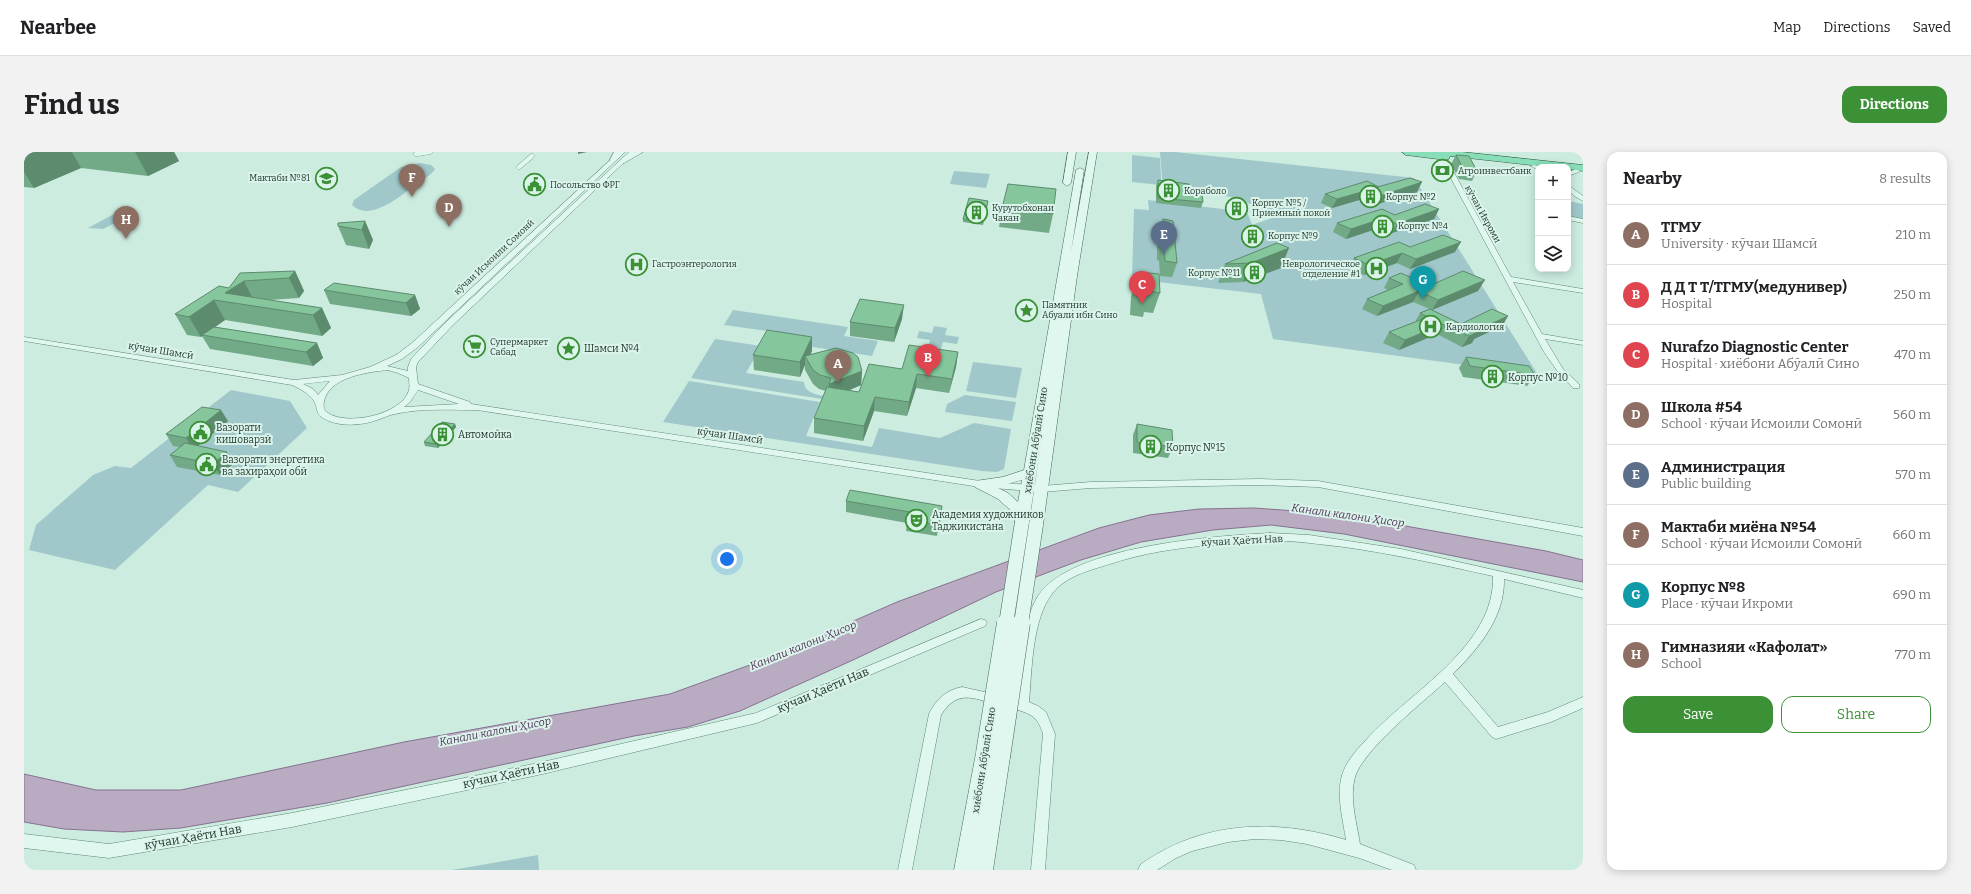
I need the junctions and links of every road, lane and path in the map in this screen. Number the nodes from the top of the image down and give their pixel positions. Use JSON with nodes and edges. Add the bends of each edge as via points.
{"nodes":[{"id":1,"x":430,"y":152,"type":"edge"},
{"id":2,"x":617,"y":152,"type":"edge"},
{"id":3,"x":622,"y":152,"type":"edge"},
{"id":4,"x":632,"y":152,"type":"edge"},
{"id":5,"x":640,"y":152,"type":"edge"},
{"id":6,"x":1072,"y":152,"type":"edge"},
{"id":7,"x":1093,"y":152,"type":"edge"},
{"id":8,"x":1100,"y":152,"type":"edge"},
{"id":9,"x":1406,"y":152,"type":"edge"},
{"id":10,"x":416,"y":154,"type":"dead end"},
{"id":11,"x":1440,"y":154,"type":"edge"},
{"id":12,"x":532,"y":156,"type":"dead end"},
{"id":13,"x":1082,"y":159,"type":"dead end"},
{"id":14,"x":613,"y":160,"type":"junction"},
{"id":15,"x":622,"y":162,"type":"junction"},
{"id":16,"x":519,"y":167,"type":"dead end"},
{"id":17,"x":1535,"y":167,"type":"edge"},
{"id":18,"x":1576,"y":171,"type":"edge"},
{"id":19,"x":1571,"y":190,"type":"edge"},
{"id":20,"x":1583,"y":199,"type":"edge"},
{"id":21,"x":569,"y":201,"type":"junction"},
{"id":22,"x":578,"y":202,"type":"junction"},
{"id":23,"x":1079,"y":205,"type":"junction"},
{"id":24,"x":1571,"y":219,"type":"edge"},
{"id":25,"x":1583,"y":221,"type":"edge"},
{"id":26,"x":1508,"y":279,"type":"junction"},
{"id":27,"x":1583,"y":290,"type":"edge"},
{"id":28,"x":1539,"y":336,"type":"junction"},
{"id":29,"x":24,"y":339,"type":"edge"},
{"id":30,"x":1583,"y":343,"type":"edge"},
{"id":31,"x":373,"y":369,"type":"junction"},
{"id":32,"x":348,"y":376,"type":"junction"},
{"id":33,"x":414,"y":381,"type":"junction"},
{"id":34,"x":294,"y":383,"type":"junction"},
{"id":35,"x":1576,"y":386,"type":"dead end"},
{"id":36,"x":319,"y":402,"type":"junction"},
{"id":37,"x":477,"y":407,"type":"junction"},
{"id":38,"x":393,"y":411,"type":"junction"},
{"id":39,"x":1030,"y":473,"type":"junction"},
{"id":40,"x":980,"y":484,"type":"junction"},
{"id":41,"x":1028,"y":488,"type":"junction"},
{"id":42,"x":1042,"y":489,"type":"junction"},
{"id":43,"x":1027,"y":520,"type":"junction"},
{"id":44,"x":1583,"y":532,"type":"edge"},
{"id":45,"x":1498,"y":574,"type":"junction"},
{"id":46,"x":1583,"y":594,"type":"edge"},
{"id":47,"x":981,"y":623,"type":"dead end"},
{"id":48,"x":1446,"y":674,"type":"junction"},
{"id":49,"x":1583,"y":702,"type":"edge"},
{"id":50,"x":1022,"y":705,"type":"junction"},
{"id":51,"x":993,"y":755,"type":"junction"},
{"id":52,"x":24,"y":841,"type":"edge"},
{"id":53,"x":1354,"y":848,"type":"junction"},
{"id":54,"x":905,"y":870,"type":"edge"},
{"id":55,"x":964,"y":870,"type":"edge"},
{"id":56,"x":983,"y":870,"type":"edge"},
{"id":57,"x":1038,"y":870,"type":"edge"},
{"id":58,"x":1145,"y":870,"type":"edge"},
{"id":59,"x":1409,"y":870,"type":"edge"}],
"edges":[{"from":1,"to":10,"type":"street"},
{"from":2,"to":14,"type":"street"},
{"from":3,"to":14,"type":"street","name":"кӯчаи Исмоили Сомонӣ"},
{"from":4,"to":15,"type":"street","name":"кӯчаи Исмоили Сомонӣ"},
{"from":5,"to":15,"type":"street"},
{"from":6,"to":23,"type":"main road","via":[[1068,193]]},
{"from":7,"to":23,"type":"main road","name":"хиёбони Абӯалӣ Сино"},
{"from":8,"to":23,"type":"main road","via":[[1092,199]]},
{"from":9,"to":11,"type":"highway"},
{"from":11,"to":17,"type":"highway"},
{"from":11,"to":18,"type":"highway"},
{"from":11,"to":26,"type":"street","name":"кӯчаи Икроми"},
{"from":12,"to":16,"type":"street"},
{"from":13,"to":23,"type":"main road","name":"хиёбони Абӯалӣ Сино"},
{"from":14,"to":21,"type":"street","name":"кӯчаи Исмоили Сомонӣ"},
{"from":15,"to":22,"type":"street","name":"кӯчаи Исмоили Сомонӣ"},
{"from":19,"to":20,"type":"street"},
{"from":21,"to":22,"type":"street"},
{"from":21,"to":31,"type":"street","name":"кӯчаи Исмоили Сомонӣ","via":[[415,345],[399,357]]},
{"from":22,"to":33,"type":"street","name":"кӯчаи Исмоили Сомонӣ","via":[[414,360]]},
{"from":23,"to":39,"type":"main road","name":"хиёбони Абӯалӣ Сино"},
{"from":23,"to":42,"type":"main road","name":"хиёбони Абӯалӣ Сино","via":[[1072,276]]},
{"from":24,"to":25,"type":"street"},
{"from":26,"to":27,"type":"street"},
{"from":26,"to":28,"type":"street","name":"кӯчаи Икроми"},
{"from":28,"to":30,"type":"street"},
{"from":28,"to":35,"type":"street","name":"кӯчаи Икроми","via":[[1562,373]]},
{"from":29,"to":34,"type":"street","name":"кӯчаи Шамсӣ"},
{"from":31,"to":32,"type":"street","name":"кӯчаи Шамсӣ"},
{"from":31,"to":33,"type":"street","name":"кӯчаи Шамсӣ","via":[[388,368],[401,371]]},
{"from":32,"to":34,"type":"street","name":"кӯчаи Шамсӣ"},
{"from":32,"to":36,"type":"street","name":"кӯчаи Шамсӣ","via":[[328,388]]},
{"from":33,"to":37,"type":"street","name":"кӯчаи Шамсӣ","via":[[438,395]]},
{"from":33,"to":38,"type":"street","name":"кӯчаи Шамсӣ","via":[[411,396]]},
{"from":34,"to":36,"type":"street","name":"кӯчаи Шамсӣ","via":[[310,391]]},
{"from":36,"to":38,"type":"street","name":"кӯчаи Шамсӣ","via":[[323,414],[338,421],[362,421]]},
{"from":37,"to":38,"type":"street","name":"кӯчаи Шамсӣ"},
{"from":37,"to":40,"type":"street","name":"кӯчаи Шамсӣ"},
{"from":39,"to":40,"type":"main road","via":[[1004,481]]},
{"from":39,"to":41,"type":"main road","name":"хиёбони Абӯалӣ Сино"},
{"from":40,"to":41,"type":"street","name":"кӯчаи Шамсӣ"},
{"from":40,"to":43,"type":"main road","via":[[1003,496]]},
{"from":41,"to":42,"type":"street","name":"кӯчаи Шамсӣ"},
{"from":41,"to":43,"type":"main road","name":"хиёбони Абӯалӣ Сино"},
{"from":42,"to":43,"type":"main road","name":"хиёбони Абӯалӣ Сино"},
{"from":42,"to":44,"type":"street","name":"кӯчаи Шамсӣ","via":[[1091,485],[1252,482],[1318,484]]},
{"from":43,"to":51,"type":"main road","name":"хиёбони Абӯалӣ Сино","bridge":true},
{"from":45,"to":46,"type":"street","name":"кӯчаи Ҳаёти Нав"},
{"from":45,"to":48,"type":"street","via":[[1499,594],[1486,627]]},
{"from":45,"to":50,"type":"street","name":"кӯчаи Ҳаёти Нав","via":[[1368,546],[1280,537],[1154,548],[1118,556],[1061,580],[1049,589],[1043,598],[1034,617]]},
{"from":47,"to":52,"type":"street","name":"кӯчаи Ҳаёти Нав","via":[[757,718],[561,763],[292,820],[109,851]]},
{"from":48,"to":49,"type":"street","via":[[1496,734],[1551,716]]},
{"from":48,"to":53,"type":"street","via":[[1370,743],[1348,776],[1347,797]]},
{"from":50,"to":54,"type":"street","via":[[958,692],[952,694],[939,707],[930,733]]},
{"from":50,"to":57,"type":"street","via":[[1043,716],[1049,734]]},
{"from":51,"to":55,"type":"main road","name":"хиёбони Абӯалӣ Сино"},
{"from":51,"to":56,"type":"main road","name":"хиёбони Абӯалӣ Сино"},
{"from":53,"to":58,"type":"street","via":[[1310,836],[1262,831],[1243,833],[1190,845],[1168,854]]},
{"from":53,"to":59,"type":"street"}]}
